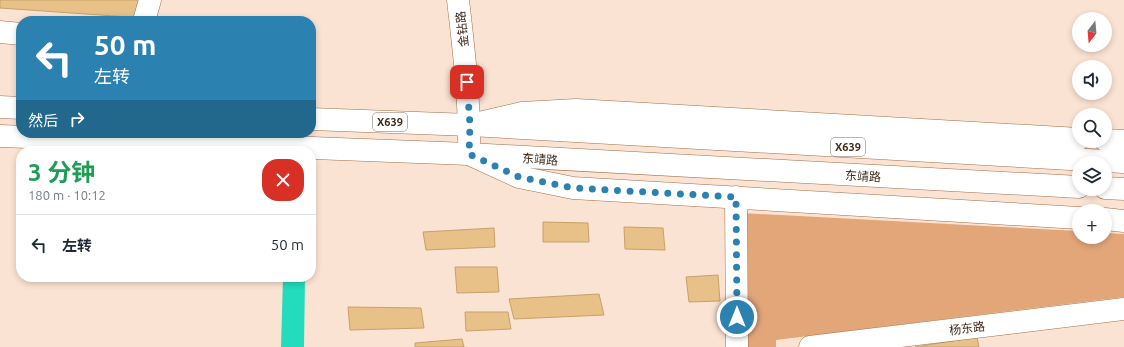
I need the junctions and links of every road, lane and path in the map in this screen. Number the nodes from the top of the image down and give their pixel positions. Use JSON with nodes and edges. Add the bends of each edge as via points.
{"nodes":[{"id":1,"x":150,"y":0,"type":"edge"},
{"id":2,"x":458,"y":0,"type":"edge"},
{"id":3,"x":145,"y":16,"type":"edge"},
{"id":4,"x":0,"y":32,"type":"edge"},
{"id":5,"x":16,"y":34,"type":"edge"},
{"id":6,"x":0,"y":107,"type":"edge"},
{"id":7,"x":16,"y":108,"type":"edge"},
{"id":8,"x":316,"y":119,"type":"edge"},
{"id":9,"x":470,"y":125,"type":"junction"},
{"id":10,"x":0,"y":136,"type":"edge"},
{"id":11,"x":16,"y":137,"type":"edge"},
{"id":12,"x":52,"y":138,"type":"edge"},
{"id":13,"x":1072,"y":139,"type":"edge"},
{"id":14,"x":1112,"y":141,"type":"edge"},
{"id":15,"x":1124,"y":142,"type":"edge"},
{"id":16,"x":261,"y":146,"type":"edge"},
{"id":17,"x":316,"y":148,"type":"edge"},
{"id":18,"x":469,"y":154,"type":"junction"},
{"id":19,"x":1124,"y":162,"type":"edge"},
{"id":20,"x":1072,"y":187,"type":"edge"},
{"id":21,"x":1112,"y":188,"type":"edge"},
{"id":22,"x":1124,"y":189,"type":"edge"},
{"id":23,"x":736,"y":197,"type":"junction"},
{"id":24,"x":1072,"y":218,"type":"edge"},
{"id":25,"x":1112,"y":220,"type":"edge"},
{"id":26,"x":1124,"y":221,"type":"edge"},
{"id":27,"x":1124,"y":309,"type":"edge"},
{"id":28,"x":737,"y":347,"type":"edge"},
{"id":29,"x":810,"y":347,"type":"edge"}],
"edges":[{"from":1,"to":3,"type":"main road"},
{"from":2,"to":9,"type":"main road","name":"金钻路"},
{"from":4,"to":5,"type":"main road"},
{"from":6,"to":7,"type":"main road"},
{"from":8,"to":9,"type":"main road","number":"X639"},
{"from":9,"to":13,"type":"main road","via":[[522,113],[576,110]]},
{"from":9,"to":18,"type":"main road","name":"金钻路"},
{"from":9,"to":19,"type":"main road","number":"X639"},
{"from":10,"to":11,"type":"main road","name":"东靖路"},
{"from":12,"to":16,"type":"main road","name":"东靖路"},
{"from":14,"to":15,"type":"main road"},
{"from":17,"to":18,"type":"main road","name":"东靖路"},
{"from":18,"to":20,"type":"main road","name":"东靖路"},
{"from":18,"to":23,"type":"main road","via":[[519,177],[573,188]]},
{"from":21,"to":22,"type":"main road"},
{"from":23,"to":24,"type":"main road"},
{"from":23,"to":28,"type":"main road"},
{"from":25,"to":26,"type":"main road"},
{"from":27,"to":29,"type":"main road","name":"杨东路"}]}
